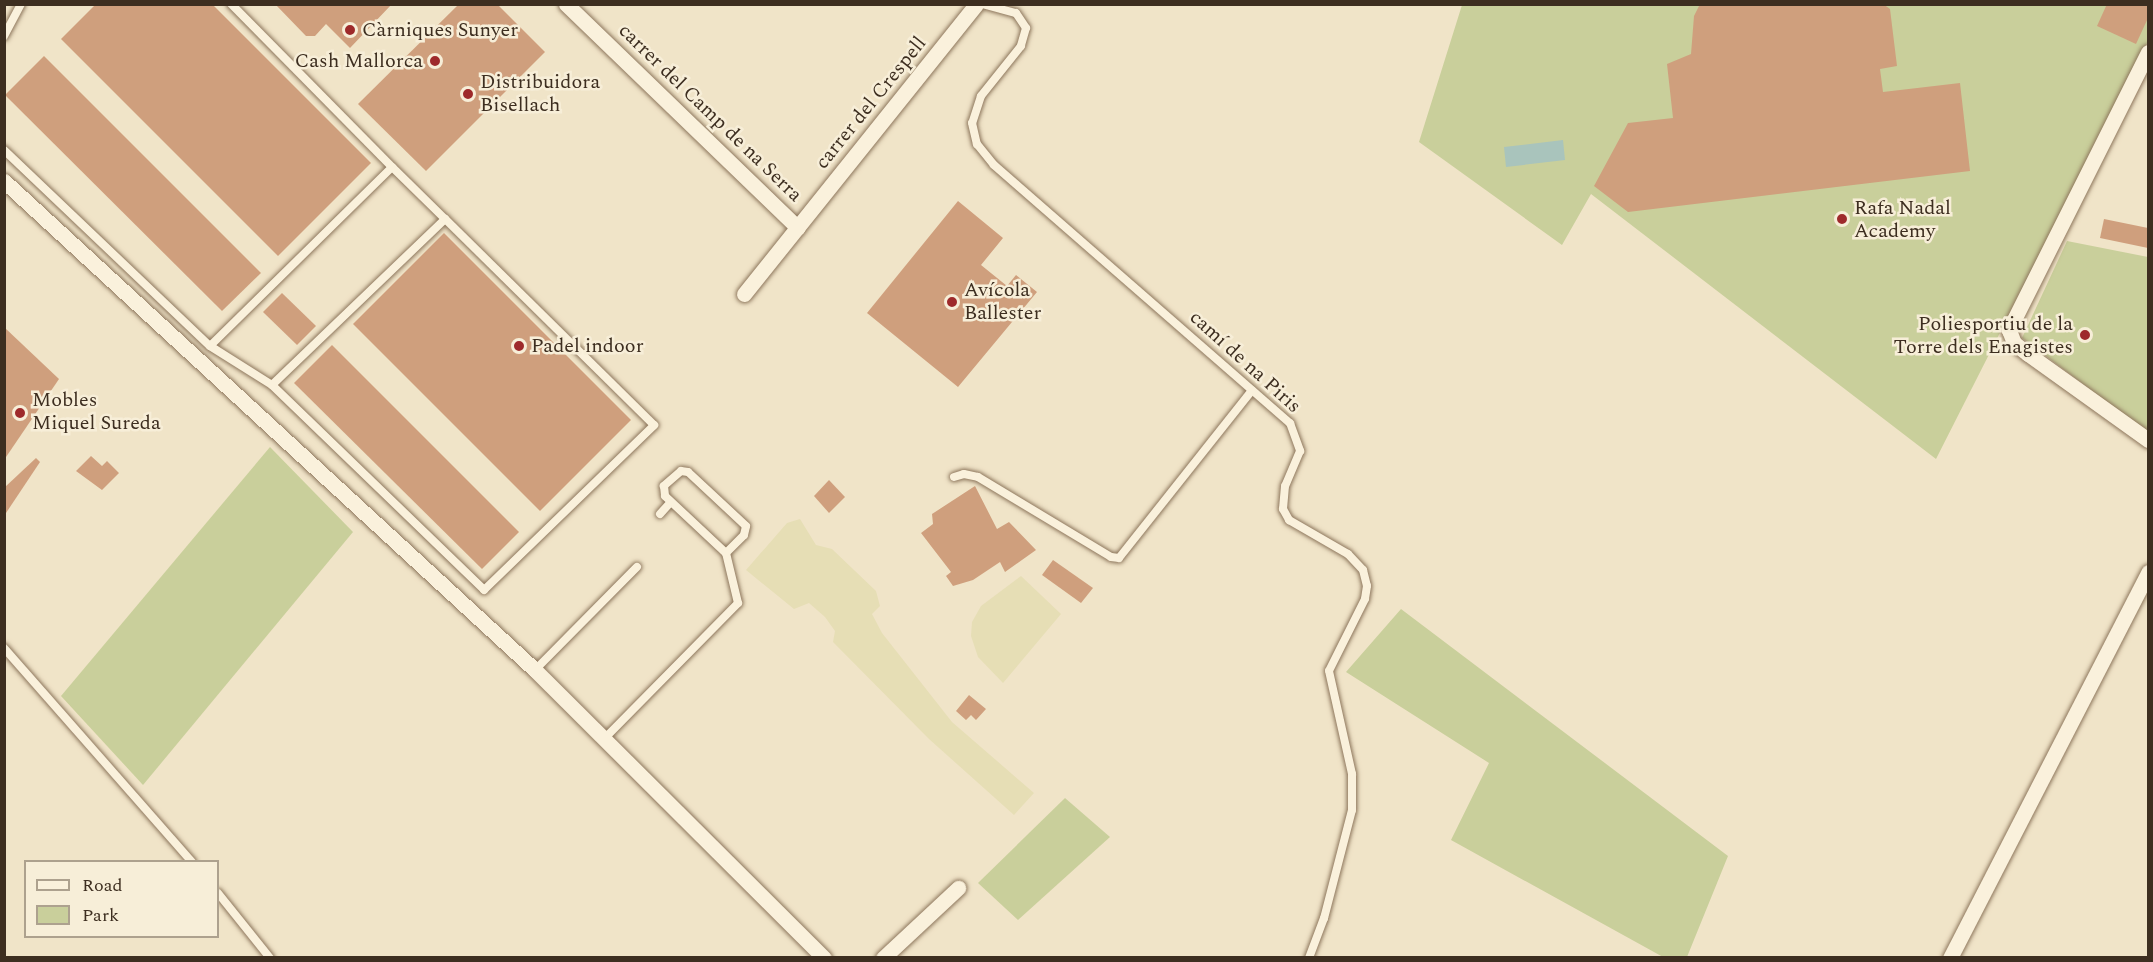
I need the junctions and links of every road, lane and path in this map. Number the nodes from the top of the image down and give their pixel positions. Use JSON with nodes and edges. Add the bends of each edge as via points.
{"nodes":[{"id":1,"x":21,"y":4,"type":"edge"},
{"id":2,"x":231,"y":4,"type":"edge"},
{"id":3,"x":566,"y":4,"type":"edge"},
{"id":4,"x":976,"y":4,"type":"edge"},
{"id":5,"x":982,"y":4,"type":"edge"},
{"id":6,"x":4,"y":36,"type":"edge"},
{"id":7,"x":2148,"y":52,"type":"edge"},
{"id":8,"x":4,"y":150,"type":"edge"},
{"id":9,"x":392,"y":167,"type":"junction"},
{"id":10,"x":4,"y":181,"type":"edge"},
{"id":11,"x":446,"y":219,"type":"junction"},
{"id":12,"x":798,"y":228,"type":"junction"},
{"id":13,"x":744,"y":294,"type":"dead end"},
{"id":14,"x":210,"y":346,"type":"junction"},
{"id":15,"x":272,"y":385,"type":"junction"},
{"id":16,"x":1252,"y":390,"type":"junction"},
{"id":17,"x":2148,"y":440,"type":"edge"},
{"id":18,"x":954,"y":477,"type":"dead end"},
{"id":19,"x":670,"y":502,"type":"junction"},
{"id":20,"x":660,"y":514,"type":"dead end"},
{"id":21,"x":726,"y":553,"type":"junction"},
{"id":22,"x":637,"y":567,"type":"dead end"},
{"id":23,"x":2148,"y":572,"type":"edge"},
{"id":24,"x":4,"y":648,"type":"edge"},
{"id":25,"x":535,"y":670,"type":"junction"},
{"id":26,"x":604,"y":739,"type":"junction"},
{"id":27,"x":191,"y":860,"type":"edge"},
{"id":28,"x":958,"y":888,"type":"dead end"},
{"id":29,"x":219,"y":894,"type":"edge"},
{"id":30,"x":270,"y":957,"type":"edge"},
{"id":31,"x":824,"y":957,"type":"edge"},
{"id":32,"x":883,"y":957,"type":"edge"},
{"id":33,"x":1309,"y":957,"type":"edge"},
{"id":34,"x":1950,"y":957,"type":"edge"}],
"edges":[{"from":1,"to":6,"type":"lane"},
{"from":2,"to":9,"type":"lane"},
{"from":3,"to":12,"type":"street","name":"carrer del Camp de na Serra"},
{"from":4,"to":12,"type":"street","name":"carrer del Crespell"},
{"from":5,"to":16,"type":"lane","name":"camí de na Piris","via":[[1016,13],[1026,28],[1021,46],[981,96],[972,123],[977,144],[994,165]]},
{"from":7,"to":17,"type":"street","via":[[2009,330],[2013,343],[2020,349]]},
{"from":8,"to":14,"type":"lane"},
{"from":9,"to":11,"type":"lane"},
{"from":9,"to":14,"type":"lane"},
{"from":10,"to":25,"type":"street"},
{"from":11,"to":15,"type":"lane"},
{"from":11,"to":15,"type":"lane","via":[[654,425],[484,590]]},
{"from":12,"to":13,"type":"street","name":"carrer del Crespell"},
{"from":14,"to":15,"type":"lane"},
{"from":16,"to":18,"type":"lane","via":[[1119,558],[1111,557],[978,477]]},
{"from":16,"to":33,"type":"lane","name":"camí de na Piris","via":[[1280,412],[1299,440],[1298,461],[1281,499],[1289,520],[1348,554],[1363,570],[1367,586],[1360,613],[1329,671],[1352,774],[1352,810],[1324,918]]},
{"from":19,"to":20,"type":"lane"},
{"from":19,"to":21,"type":"lane"},
{"from":19,"to":21,"type":"lane","via":[[664,486],[681,471],[688,472],[746,526],[744,535]]},
{"from":21,"to":26,"type":"lane","via":[[738,603]]},
{"from":22,"to":25,"type":"lane"},
{"from":23,"to":34,"type":"street"},
{"from":24,"to":27,"type":"lane"},
{"from":25,"to":26,"type":"street"},
{"from":26,"to":31,"type":"street"},
{"from":28,"to":32,"type":"street"},
{"from":29,"to":30,"type":"lane"}]}
